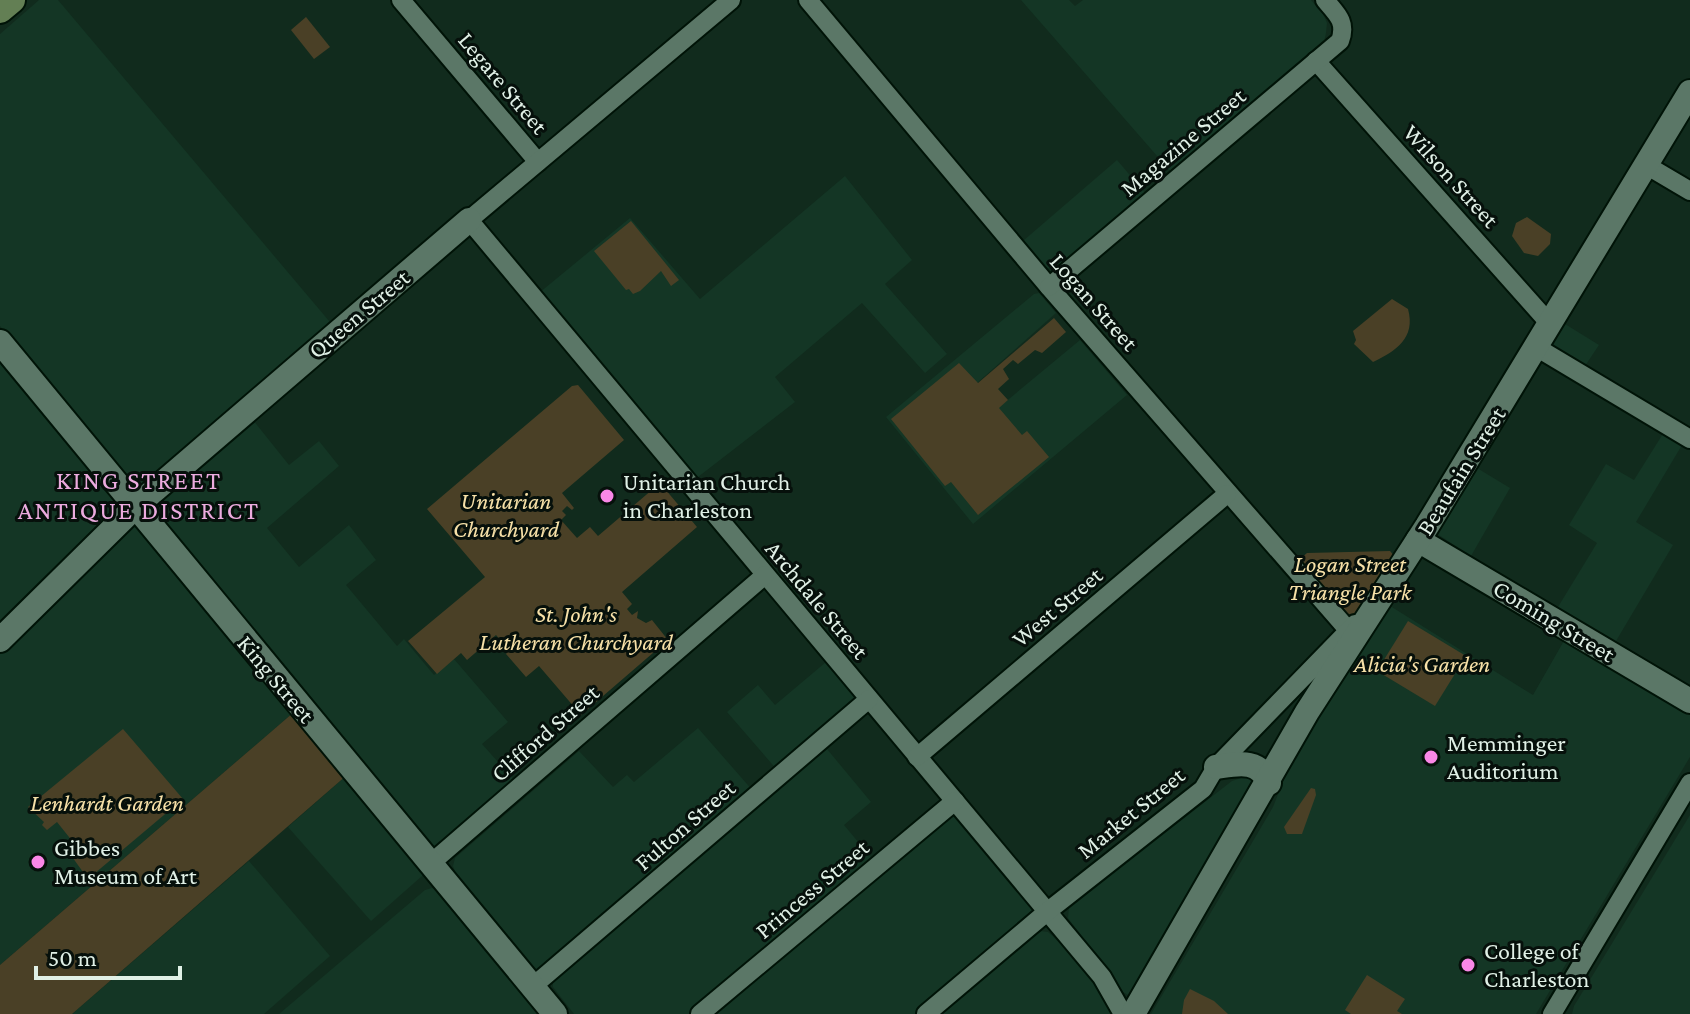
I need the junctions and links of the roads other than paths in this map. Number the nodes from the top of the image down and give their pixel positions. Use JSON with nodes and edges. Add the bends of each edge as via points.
{"nodes":[{"id":1,"x":12,"y":0,"type":"edge"},
{"id":2,"x":401,"y":0,"type":"edge"},
{"id":3,"x":731,"y":0,"type":"edge"},
{"id":4,"x":808,"y":0,"type":"edge"},
{"id":5,"x":1325,"y":0,"type":"edge"},
{"id":6,"x":0,"y":10,"type":"edge"},
{"id":7,"x":1316,"y":61,"type":"junction"},
{"id":8,"x":1690,"y":92,"type":"edge"},
{"id":9,"x":538,"y":162,"type":"junction"},
{"id":10,"x":1646,"y":165,"type":"junction"},
{"id":11,"x":1690,"y":191,"type":"edge"},
{"id":12,"x":469,"y":220,"type":"junction"},
{"id":13,"x":1049,"y":287,"type":"junction"},
{"id":14,"x":1550,"y":324,"type":"junction"},
{"id":15,"x":0,"y":342,"type":"edge"},
{"id":16,"x":1536,"y":347,"type":"junction"},
{"id":17,"x":1690,"y":439,"type":"edge"},
{"id":18,"x":1227,"y":494,"type":"junction"},
{"id":19,"x":136,"y":506,"type":"junction"},
{"id":20,"x":1418,"y":540,"type":"junction"},
{"id":21,"x":765,"y":575,"type":"junction"},
{"id":22,"x":1382,"y":596,"type":"junction"},
{"id":23,"x":1349,"y":631,"type":"junction"},
{"id":24,"x":0,"y":640,"type":"edge"},
{"id":25,"x":869,"y":699,"type":"junction"},
{"id":26,"x":1690,"y":701,"type":"edge"},
{"id":27,"x":917,"y":757,"type":"junction"},
{"id":28,"x":1216,"y":767,"type":"junction"},
{"id":29,"x":1269,"y":783,"type":"junction"},
{"id":30,"x":1690,"y":783,"type":"edge"},
{"id":31,"x":955,"y":801,"type":"junction"},
{"id":32,"x":430,"y":864,"type":"junction"},
{"id":33,"x":1048,"y":911,"type":"junction"},
{"id":34,"x":532,"y":987,"type":"junction"},
{"id":35,"x":555,"y":1014,"type":"edge"},
{"id":36,"x":700,"y":1014,"type":"edge"},
{"id":37,"x":926,"y":1014,"type":"edge"},
{"id":38,"x":1123,"y":1014,"type":"edge"},
{"id":39,"x":1133,"y":1014,"type":"edge"},
{"id":40,"x":1552,"y":1014,"type":"edge"}],
"edges":[{"from":1,"to":6,"type":"main road"},
{"from":2,"to":9,"type":"street","name":"Legare Street"},
{"from":3,"to":9,"type":"street","name":"Queen Street"},
{"from":4,"to":13,"type":"street","name":"Logan Street"},
{"from":5,"to":7,"type":"street","name":"Magazine Street","via":[[1342,20],[1343,31],[1340,41]]},
{"from":7,"to":13,"type":"street","name":"Magazine Street"},
{"from":7,"to":14,"type":"street","name":"Wilson Street"},
{"from":8,"to":10,"type":"street","name":"Beaufain Street"},
{"from":9,"to":12,"type":"street","name":"Queen Street"},
{"from":10,"to":11,"type":"street"},
{"from":10,"to":14,"type":"street","name":"Beaufain Street"},
{"from":12,"to":19,"type":"street","name":"Queen Street"},
{"from":12,"to":21,"type":"street","name":"Archdale Street"},
{"from":13,"to":18,"type":"street","name":"Logan Street"},
{"from":14,"to":16,"type":"street","name":"Beaufain Street"},
{"from":15,"to":19,"type":"street","name":"King Street"},
{"from":16,"to":17,"type":"street"},
{"from":16,"to":20,"type":"street","name":"Beaufain Street"},
{"from":18,"to":23,"type":"street","name":"Logan Street"},
{"from":18,"to":27,"type":"street","name":"West Street"},
{"from":19,"to":24,"type":"street","name":"Queen Street"},
{"from":19,"to":32,"type":"street","name":"King Street"},
{"from":20,"to":22,"type":"street","name":"Beaufain Street"},
{"from":20,"to":26,"type":"street","name":"Coming Street"},
{"from":21,"to":25,"type":"street","name":"Archdale Street"},
{"from":21,"to":32,"type":"street","name":"Clifford Street"},
{"from":22,"to":23,"type":"street","name":"Market Street"},
{"from":22,"to":29,"type":"street","name":"Beaufain Street","via":[[1307,712]]},
{"from":23,"to":28,"type":"street","name":"Market Street"},
{"from":25,"to":27,"type":"street","name":"Archdale Street"},
{"from":25,"to":34,"type":"street","name":"Fulton Street"},
{"from":27,"to":31,"type":"street","name":"Archdale Street"},
{"from":28,"to":29,"type":"street","via":[[1250,764]]},
{"from":28,"to":33,"type":"street","name":"Market Street","via":[[1203,789]]},
{"from":29,"to":39,"type":"street","name":"Beaufain Street"},
{"from":30,"to":40,"type":"street"},
{"from":31,"to":33,"type":"street","name":"Archdale Street"},
{"from":31,"to":36,"type":"street","name":"Princess Street"},
{"from":32,"to":34,"type":"street","name":"King Street"},
{"from":33,"to":37,"type":"street","name":"Market Street"},
{"from":33,"to":38,"type":"street","name":"Archdale Street","via":[[1102,977]]},
{"from":34,"to":35,"type":"street","name":"King Street"}]}
